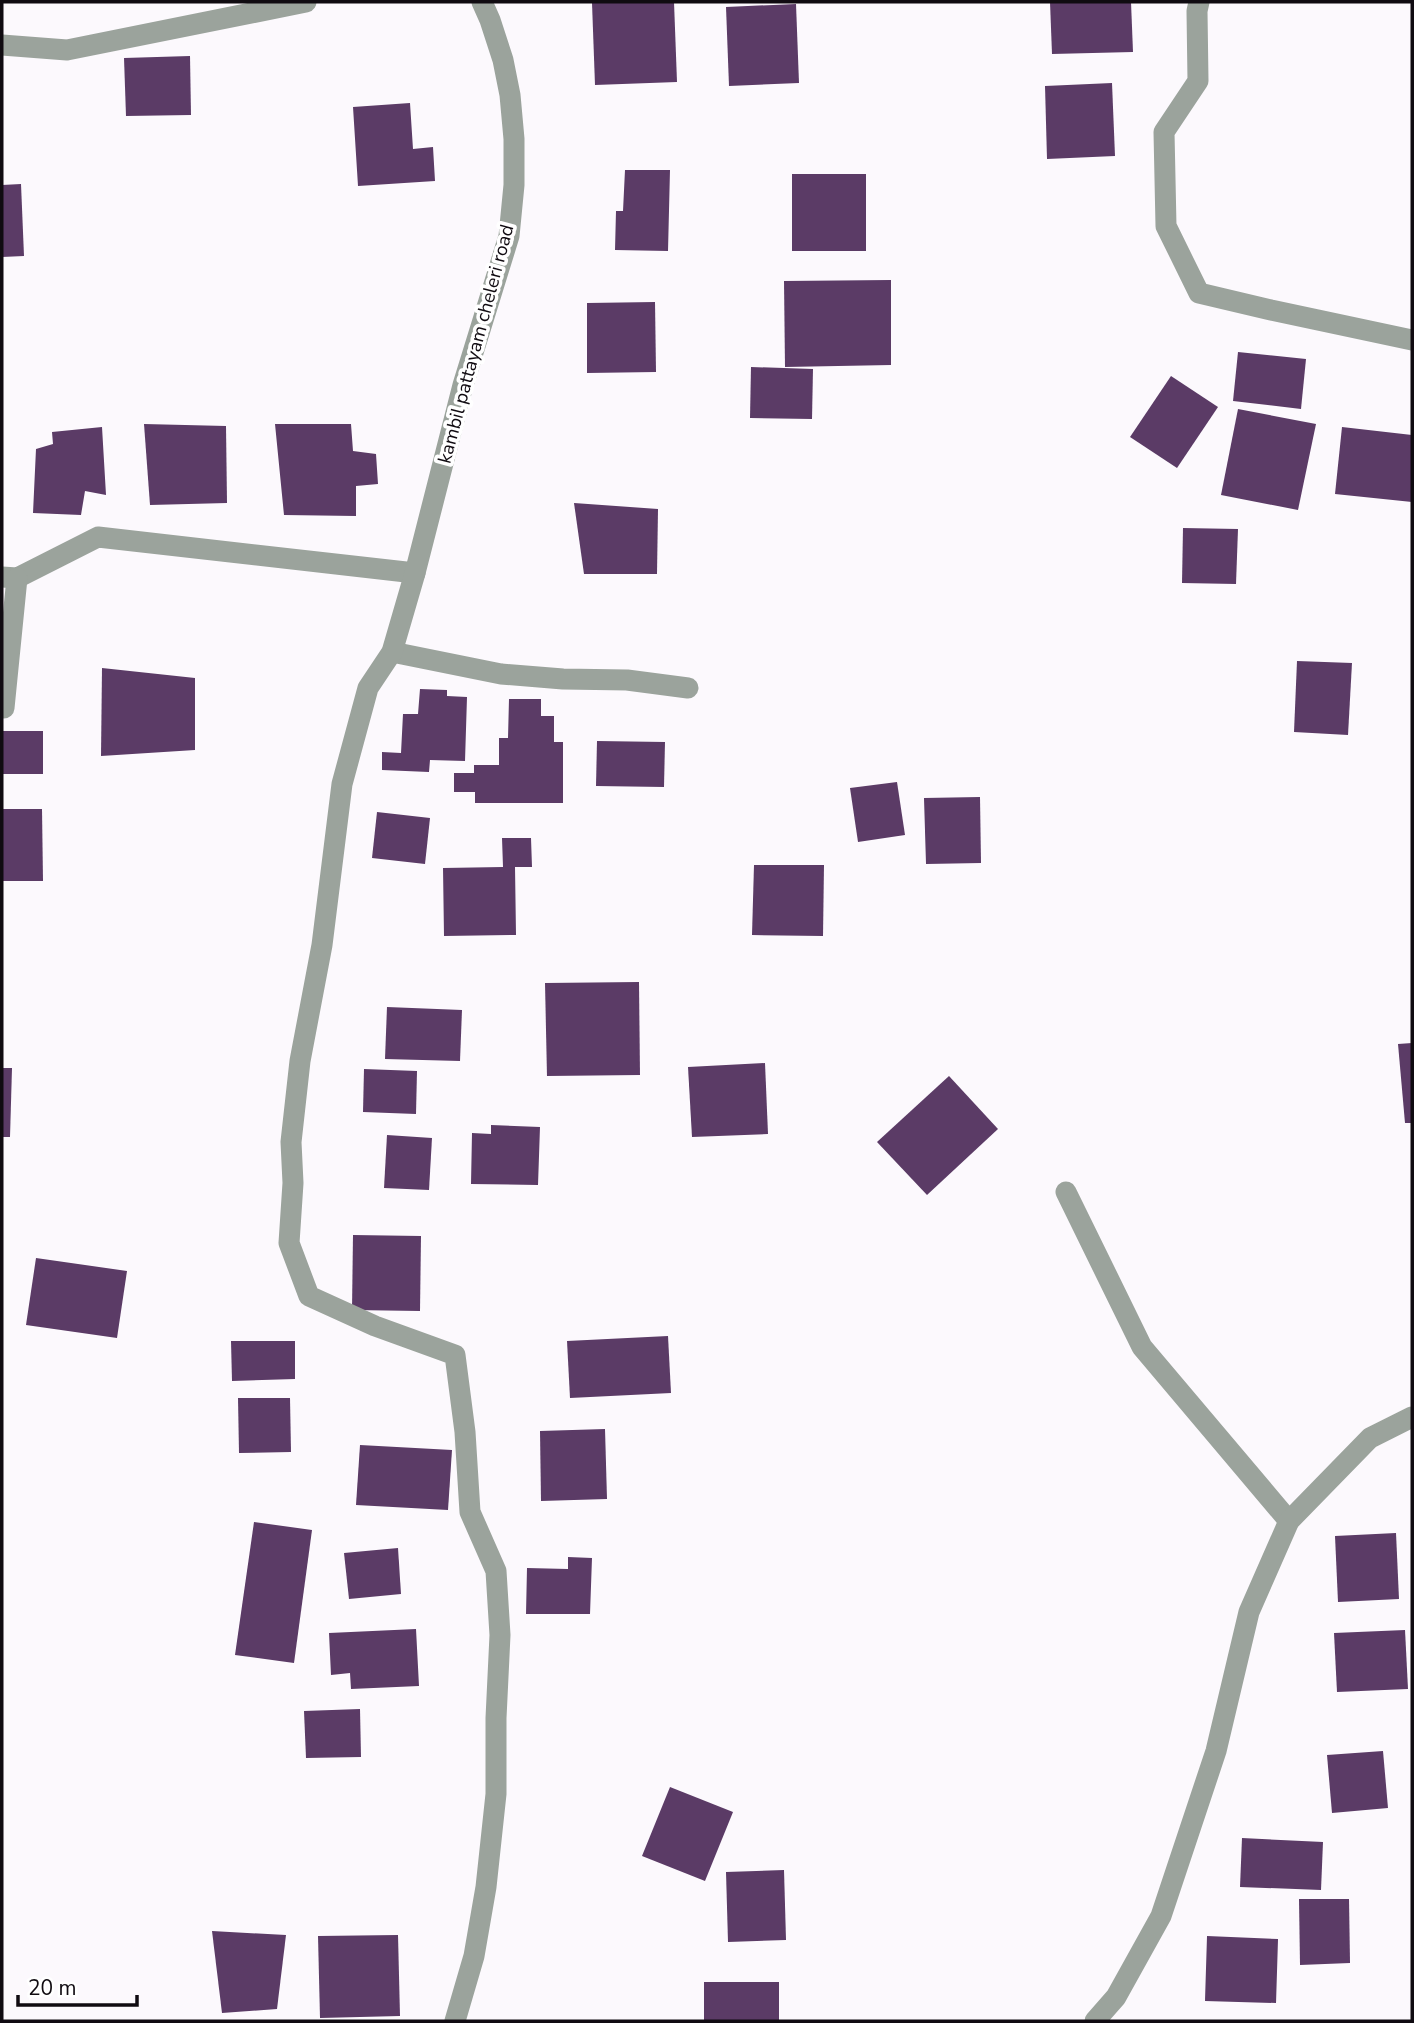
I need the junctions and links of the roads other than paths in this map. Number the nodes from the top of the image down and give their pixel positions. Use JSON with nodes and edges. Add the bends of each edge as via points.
{"nodes":[{"id":1,"x":306,"y":2,"type":"edge"},
{"id":2,"x":482,"y":2,"type":"edge"},
{"id":3,"x":1199,"y":2,"type":"edge"},
{"id":4,"x":2,"y":45,"type":"edge"},
{"id":5,"x":1412,"y":340,"type":"edge"},
{"id":6,"x":415,"y":573,"type":"junction"},
{"id":7,"x":10,"y":578,"type":"edge"},
{"id":8,"x":392,"y":652,"type":"junction"},
{"id":9,"x":688,"y":688,"type":"dead end"},
{"id":10,"x":7,"y":713,"type":"edge"},
{"id":11,"x":1066,"y":1192,"type":"dead end"},
{"id":12,"x":1412,"y":1417,"type":"edge"},
{"id":13,"x":1289,"y":1521,"type":"junction"},
{"id":14,"x":455,"y":2021,"type":"edge"},
{"id":15,"x":1095,"y":2021,"type":"edge"}],
"edges":[{"from":1,"to":4,"type":"street","via":[[67,50]]},
{"from":2,"to":6,"type":"street","name":"kambil pattayam cheleri road","via":[[510,95],[514,185],[509,236],[463,385]]},
{"from":3,"to":5,"type":"street","via":[[1198,81],[1164,132],[1166,226],[1199,293]]},
{"from":6,"to":7,"type":"street","via":[[98,537]]},
{"from":6,"to":8,"type":"street","name":"kambil pattayam cheleri road"},
{"from":7,"to":10,"type":"street"},
{"from":8,"to":9,"type":"street","via":[[501,674]]},
{"from":8,"to":14,"type":"street","via":[[368,688],[342,784],[322,945],[298,1074],[289,1243],[309,1296],[455,1355],[470,1512],[496,1571],[500,1635],[496,1794],[486,1887],[474,1956]]},
{"from":11,"to":13,"type":"street","via":[[1142,1347]]},
{"from":12,"to":13,"type":"street","via":[[1370,1438]]},
{"from":13,"to":15,"type":"street","via":[[1249,1612],[1216,1751],[1161,1916],[1116,1997]]}]}
